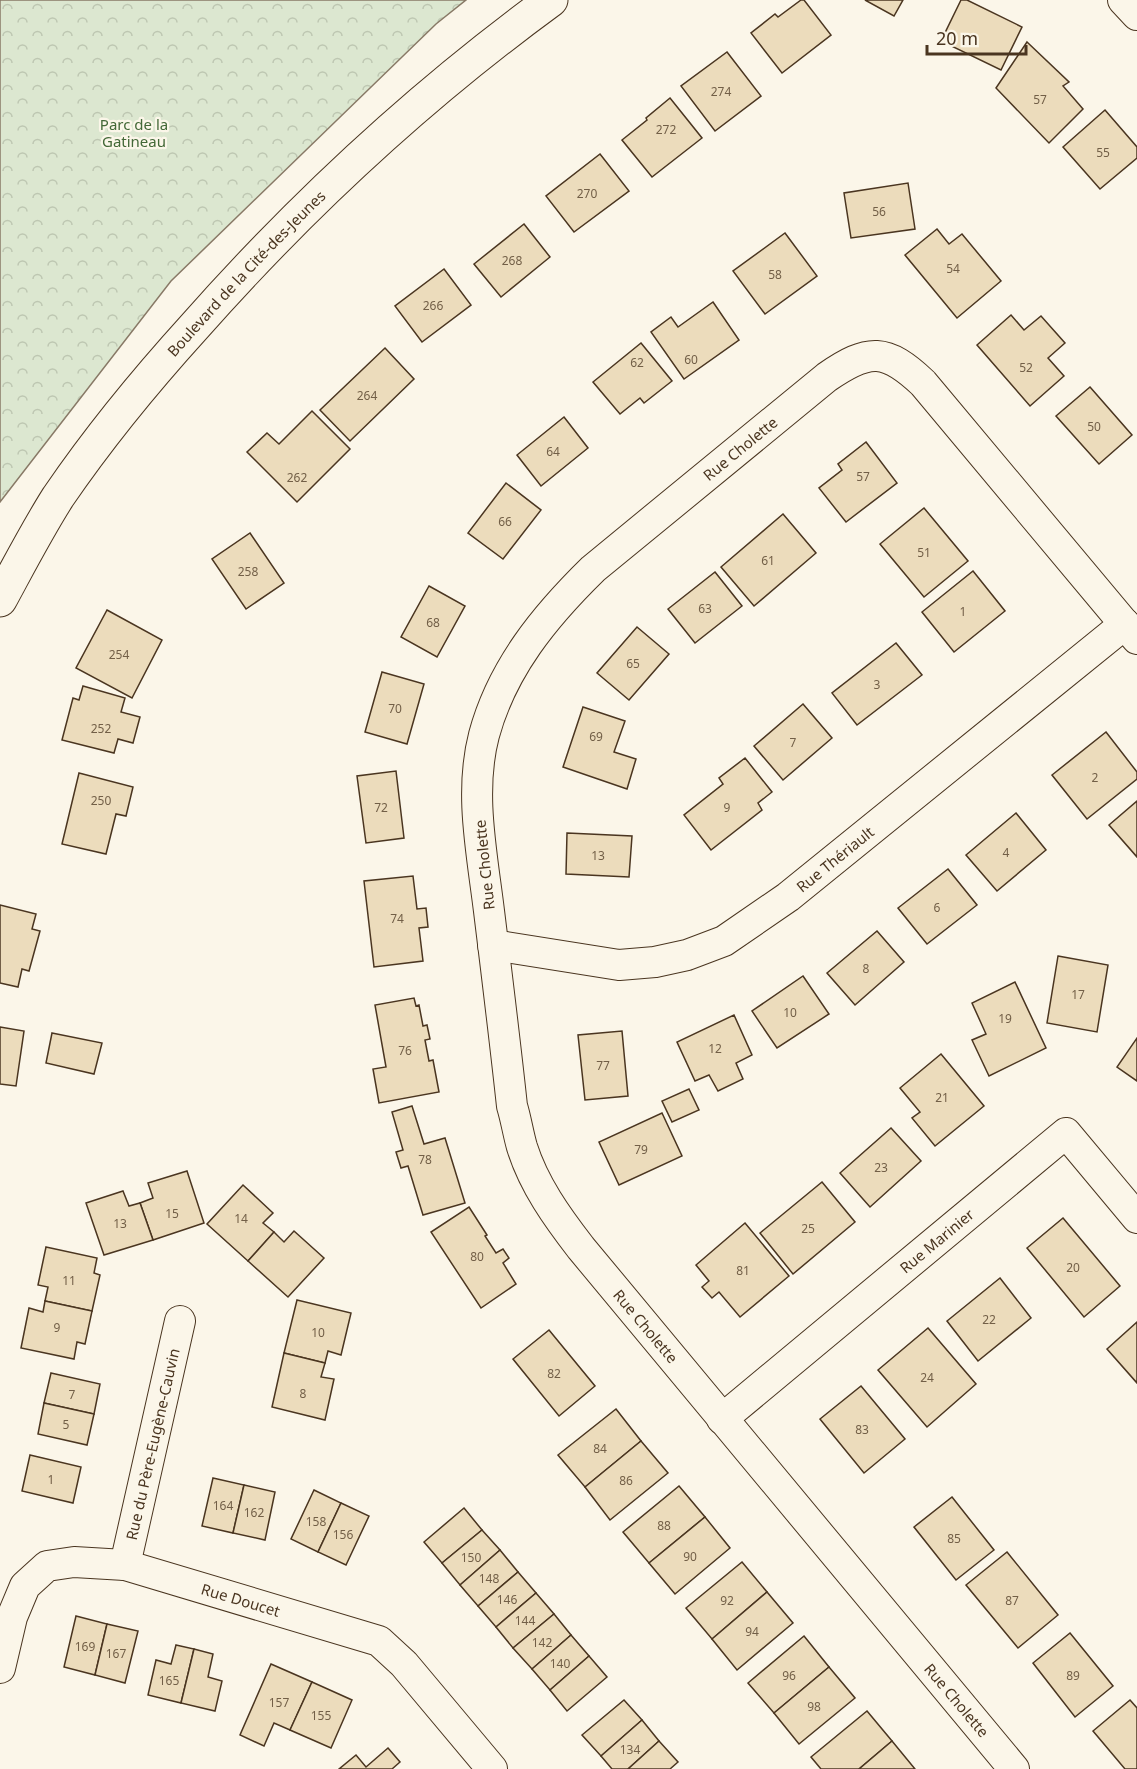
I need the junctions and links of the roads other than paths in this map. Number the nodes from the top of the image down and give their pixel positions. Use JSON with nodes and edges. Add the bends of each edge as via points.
{"nodes":[{"id":1,"x":551,"y":0,"type":"edge"},
{"id":2,"x":1123,"y":0,"type":"edge"},
{"id":3,"x":1137,"y":15,"type":"edge"},
{"id":4,"x":0,"y":600,"type":"edge"},
{"id":5,"x":1131,"y":631,"type":"edge"},
{"id":6,"x":493,"y":945,"type":"junction"},
{"id":7,"x":1137,"y":1218,"type":"edge"},
{"id":8,"x":180,"y":1322,"type":"dead end"},
{"id":9,"x":722,"y":1419,"type":"junction"},
{"id":10,"x":125,"y":1565,"type":"junction"},
{"id":11,"x":0,"y":1668,"type":"edge"},
{"id":12,"x":492,"y":1769,"type":"edge"},
{"id":13,"x":1014,"y":1769,"type":"edge"}],
"edges":[{"from":1,"to":4,"type":"street","name":"Boulevard de la Cité-des-Jeunes","via":[[448,80],[372,147],[281,233],[215,303],[92,449],[57,499]]},
{"from":2,"to":3,"type":"street"},
{"from":5,"to":6,"type":"street","name":"Rue Thériault","via":[[788,897],[724,941],[687,955],[619,965]]},
{"from":5,"to":6,"type":"street","name":"Rue Cholette","via":[[923,383],[886,356],[849,362],[592,569],[562,600],[512,668],[495,702],[477,773],[478,821]]},
{"from":6,"to":9,"type":"street","name":"Rue Cholette","via":[[512,1106],[537,1183],[556,1216]]},
{"from":7,"to":9,"type":"street","name":"Rue Marinier","via":[[1066,1133]]},
{"from":8,"to":10,"type":"street","name":"Rue du Père-Eugène-Cauvin"},
{"from":9,"to":13,"type":"street","name":"Rue Cholette"},
{"from":10,"to":11,"type":"street","name":"Rue Doucet","via":[[74,1562],[47,1566],[25,1586],[12,1617]]},
{"from":10,"to":12,"type":"street","name":"Rue Doucet","via":[[379,1641],[404,1664]]}]}
